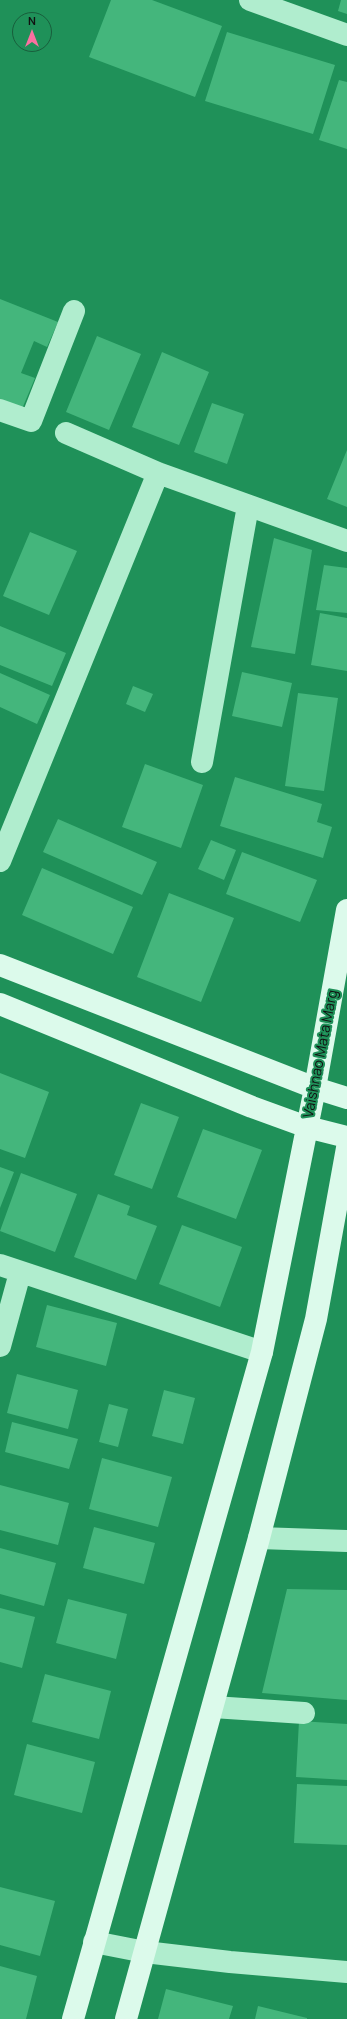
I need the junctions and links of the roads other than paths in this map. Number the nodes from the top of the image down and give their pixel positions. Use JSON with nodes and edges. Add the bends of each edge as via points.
{"nodes":[{"id":1,"x":250,"y":0,"type":"edge"},
{"id":2,"x":347,"y":35,"type":"edge"},
{"id":3,"x":74,"y":311,"type":"dead end"},
{"id":4,"x":0,"y":410,"type":"edge"},
{"id":5,"x":66,"y":433,"type":"dead end"},
{"id":6,"x":158,"y":473,"type":"junction"},
{"id":7,"x":248,"y":506,"type":"junction"},
{"id":8,"x":347,"y":541,"type":"edge"},
{"id":9,"x":202,"y":762,"type":"dead end"},
{"id":10,"x":0,"y":862,"type":"edge"},
{"id":11,"x":347,"y":910,"type":"edge"},
{"id":12,"x":0,"y":965,"type":"edge"},
{"id":13,"x":0,"y":1004,"type":"edge"},
{"id":14,"x":315,"y":1088,"type":"junction"},
{"id":15,"x":347,"y":1098,"type":"edge"},
{"id":16,"x":307,"y":1127,"type":"junction"},
{"id":17,"x":347,"y":1137,"type":"edge"},
{"id":18,"x":347,"y":1148,"type":"edge"},
{"id":19,"x":0,"y":1265,"type":"edge"},
{"id":20,"x":20,"y":1273,"type":"junction"},
{"id":21,"x":0,"y":1346,"type":"edge"},
{"id":22,"x":262,"y":1352,"type":"junction"},
{"id":23,"x":259,"y":1538,"type":"junction"},
{"id":24,"x":347,"y":1541,"type":"edge"},
{"id":25,"x":213,"y":1707,"type":"junction"},
{"id":26,"x":304,"y":1713,"type":"dead end"},
{"id":27,"x":94,"y":1942,"type":"junction"},
{"id":28,"x":145,"y":1952,"type":"junction"},
{"id":29,"x":347,"y":1972,"type":"edge"},
{"id":30,"x":73,"y":2019,"type":"edge"},
{"id":31,"x":126,"y":2019,"type":"edge"}],
"edges":[{"from":1,"to":2,"type":"street"},
{"from":3,"to":4,"type":"street","via":[[31,421]]},
{"from":5,"to":6,"type":"street"},
{"from":6,"to":7,"type":"street"},
{"from":6,"to":10,"type":"street"},
{"from":7,"to":8,"type":"street"},
{"from":7,"to":9,"type":"street"},
{"from":11,"to":14,"type":"main road","name":"Vaishnao Mata Marg"},
{"from":12,"to":14,"type":"main road"},
{"from":13,"to":16,"type":"main road"},
{"from":14,"to":15,"type":"main road"},
{"from":14,"to":16,"type":"main road","name":"Vaishnao Mata Marg"},
{"from":16,"to":17,"type":"main road"},
{"from":16,"to":22,"type":"main road","name":"Vaishnao Mata Marg"},
{"from":18,"to":23,"type":"main road","via":[[316,1319]]},
{"from":19,"to":20,"type":"street"},
{"from":20,"to":21,"type":"street"},
{"from":20,"to":22,"type":"street"},
{"from":22,"to":27,"type":"main road","name":"Vaishnao Mata Marg"},
{"from":23,"to":24,"type":"street"},
{"from":23,"to":25,"type":"main road"},
{"from":25,"to":26,"type":"street"},
{"from":25,"to":28,"type":"main road"},
{"from":27,"to":28,"type":"street"},
{"from":27,"to":30,"type":"main road","name":"Vaishnao Mata Marg"},
{"from":28,"to":29,"type":"street"},
{"from":28,"to":31,"type":"main road"}]}
